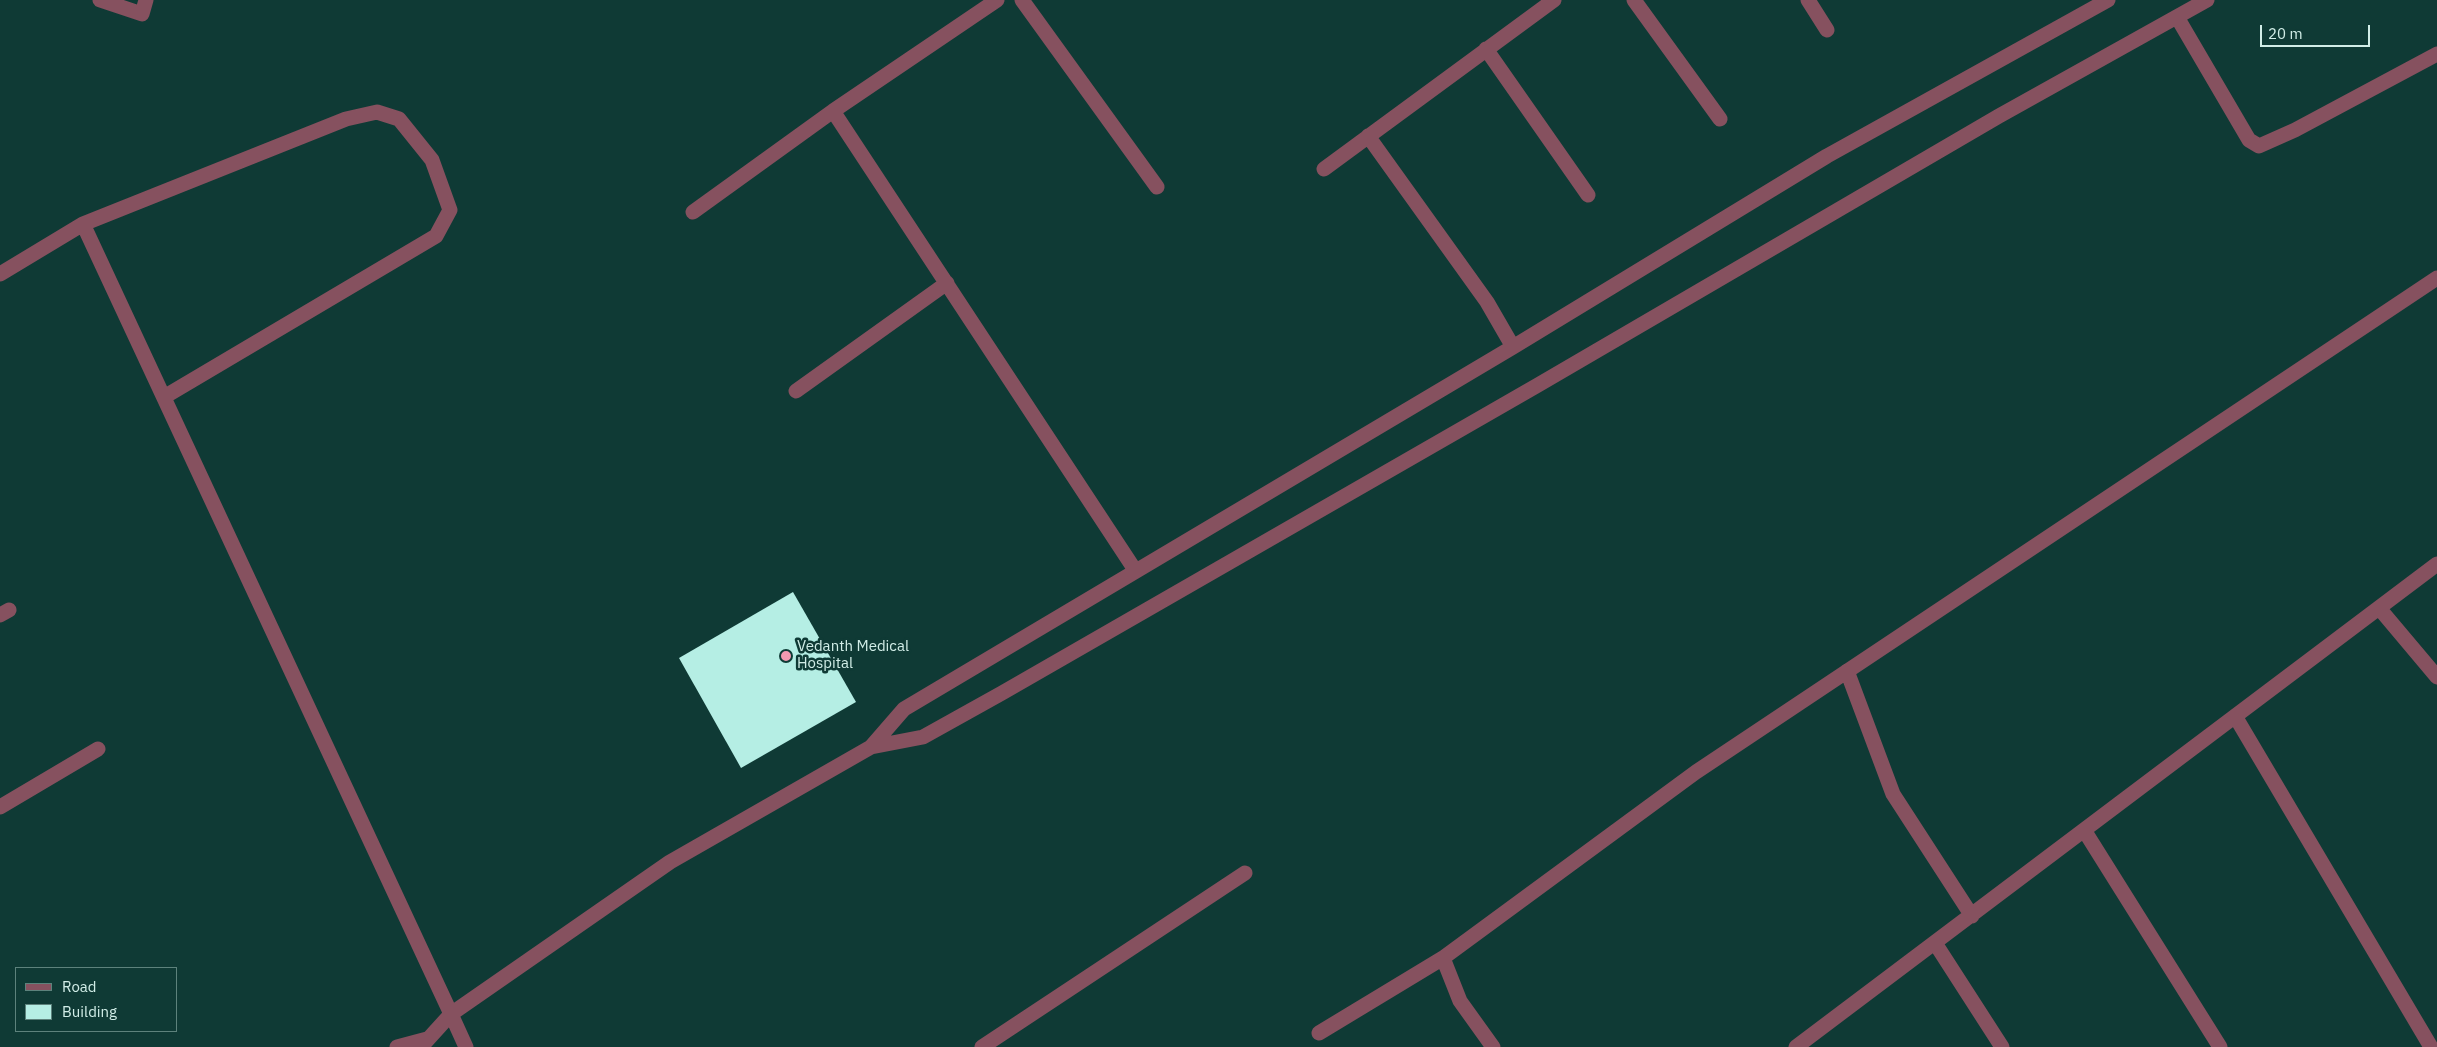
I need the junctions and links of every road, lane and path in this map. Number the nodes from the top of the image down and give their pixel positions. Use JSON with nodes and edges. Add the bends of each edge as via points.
{"nodes":[{"id":1,"x":100,"y":0,"type":"edge"},
{"id":2,"x":146,"y":0,"type":"edge"},
{"id":3,"x":997,"y":0,"type":"edge"},
{"id":4,"x":1022,"y":0,"type":"edge"},
{"id":5,"x":1554,"y":0,"type":"edge"},
{"id":6,"x":1634,"y":0,"type":"edge"},
{"id":7,"x":1808,"y":0,"type":"edge"},
{"id":8,"x":2108,"y":0,"type":"edge"},
{"id":9,"x":2207,"y":0,"type":"edge"},
{"id":10,"x":2177,"y":17,"type":"junction"},
{"id":11,"x":1827,"y":30,"type":"dead end"},
{"id":12,"x":1486,"y":49,"type":"junction"},
{"id":13,"x":2437,"y":54,"type":"edge"},
{"id":14,"x":833,"y":111,"type":"junction"},
{"id":15,"x":1720,"y":119,"type":"dead end"},
{"id":16,"x":1368,"y":136,"type":"junction"},
{"id":17,"x":1324,"y":169,"type":"dead end"},
{"id":18,"x":1157,"y":187,"type":"dead end"},
{"id":19,"x":1588,"y":195,"type":"dead end"},
{"id":20,"x":693,"y":212,"type":"dead end"},
{"id":21,"x":83,"y":224,"type":"junction"},
{"id":22,"x":0,"y":274,"type":"edge"},
{"id":23,"x":2437,"y":278,"type":"edge"},
{"id":24,"x":947,"y":284,"type":"junction"},
{"id":25,"x":1513,"y":347,"type":"junction"},
{"id":26,"x":796,"y":391,"type":"dead end"},
{"id":27,"x":164,"y":397,"type":"junction"},
{"id":28,"x":2437,"y":564,"type":"edge"},
{"id":29,"x":1135,"y":570,"type":"junction"},
{"id":30,"x":2379,"y":608,"type":"junction"},
{"id":31,"x":1847,"y":671,"type":"junction"},
{"id":32,"x":2437,"y":677,"type":"edge"},
{"id":33,"x":2235,"y":716,"type":"junction"},
{"id":34,"x":871,"y":747,"type":"junction"},
{"id":35,"x":98,"y":749,"type":"dead end"},
{"id":36,"x":0,"y":807,"type":"edge"},
{"id":37,"x":2084,"y":830,"type":"junction"},
{"id":38,"x":1245,"y":873,"type":"dead end"},
{"id":39,"x":1972,"y":916,"type":"junction"},
{"id":40,"x":1935,"y":943,"type":"junction"},
{"id":41,"x":1444,"y":958,"type":"junction"},
{"id":42,"x":451,"y":1014,"type":"junction"},
{"id":43,"x":1319,"y":1033,"type":"dead end"},
{"id":44,"x":424,"y":1043,"type":"edge"},
{"id":45,"x":397,"y":1047,"type":"edge"},
{"id":46,"x":466,"y":1047,"type":"edge"},
{"id":47,"x":982,"y":1047,"type":"edge"},
{"id":48,"x":1493,"y":1047,"type":"edge"},
{"id":49,"x":1796,"y":1047,"type":"edge"},
{"id":50,"x":2002,"y":1047,"type":"edge"},
{"id":51,"x":2220,"y":1047,"type":"edge"},
{"id":52,"x":2431,"y":1047,"type":"edge"}],
"edges":[{"from":1,"to":2,"type":"street","via":[[142,14]]},
{"from":3,"to":14,"type":"street"},
{"from":4,"to":18,"type":"street"},
{"from":5,"to":12,"type":"street"},
{"from":6,"to":15,"type":"street"},
{"from":7,"to":11,"type":"street"},
{"from":8,"to":25,"type":"street","via":[[1826,156]]},
{"from":9,"to":10,"type":"street"},
{"from":10,"to":13,"type":"street","via":[[2249,140],[2259,146]]},
{"from":10,"to":34,"type":"street","via":[[986,702],[923,737]]},
{"from":12,"to":16,"type":"street"},
{"from":12,"to":19,"type":"street"},
{"from":14,"to":20,"type":"street"},
{"from":14,"to":24,"type":"street"},
{"from":16,"to":17,"type":"street"},
{"from":16,"to":25,"type":"street","via":[[1487,302]]},
{"from":21,"to":22,"type":"street"},
{"from":21,"to":27,"type":"street"},
{"from":21,"to":27,"type":"street","via":[[346,119],[377,112],[399,119],[432,160],[450,210],[436,236]]},
{"from":23,"to":31,"type":"street"},
{"from":24,"to":26,"type":"street"},
{"from":24,"to":29,"type":"street"},
{"from":25,"to":29,"type":"street"},
{"from":27,"to":42,"type":"street"},
{"from":28,"to":30,"type":"street"},
{"from":29,"to":34,"type":"street","via":[[904,709]]},
{"from":30,"to":32,"type":"street"},
{"from":30,"to":33,"type":"street"},
{"from":31,"to":39,"type":"street","via":[[1894,794]]},
{"from":31,"to":41,"type":"street","via":[[1696,772]]},
{"from":33,"to":37,"type":"street"},
{"from":33,"to":52,"type":"street"},
{"from":34,"to":42,"type":"street","via":[[670,862]]},
{"from":35,"to":36,"type":"street"},
{"from":37,"to":39,"type":"street"},
{"from":37,"to":51,"type":"street"},
{"from":38,"to":47,"type":"street"},
{"from":39,"to":40,"type":"street"},
{"from":40,"to":49,"type":"street"},
{"from":40,"to":50,"type":"street"},
{"from":41,"to":43,"type":"street"},
{"from":41,"to":48,"type":"street","via":[[1460,1001]]},
{"from":42,"to":44,"type":"street"},
{"from":42,"to":46,"type":"street"},
{"from":44,"to":45,"type":"street"}]}
